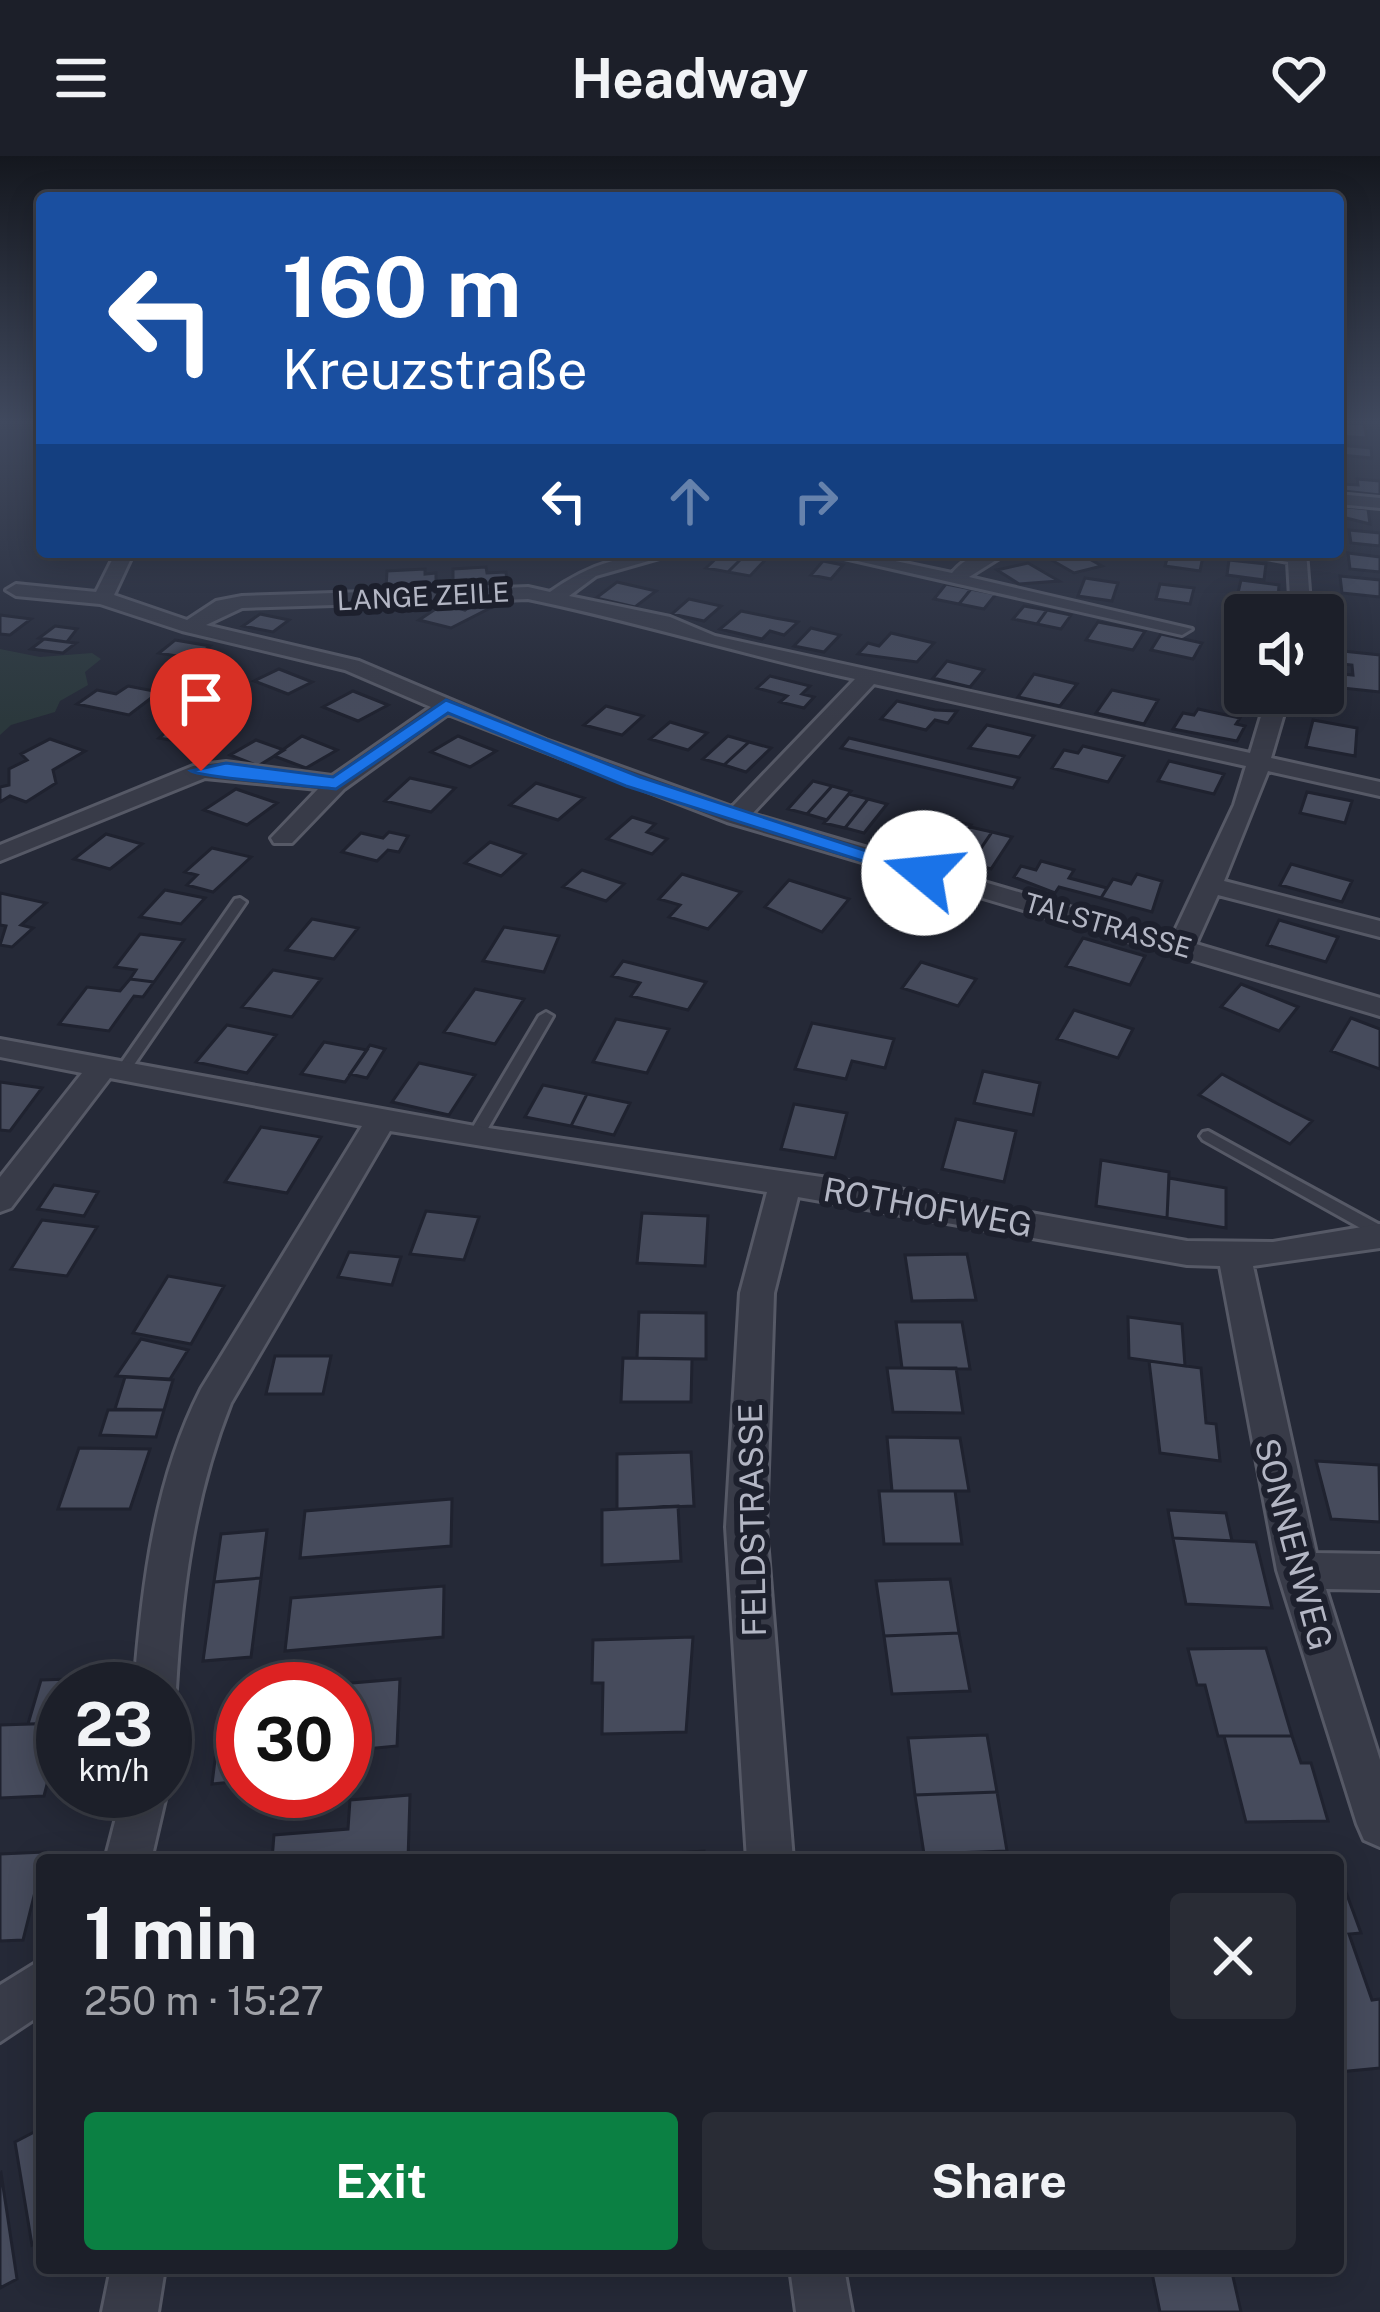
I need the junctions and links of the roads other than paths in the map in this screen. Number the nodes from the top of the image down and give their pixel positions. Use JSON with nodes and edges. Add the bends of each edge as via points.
{"nodes":[{"id":1,"x":121,"y":558,"type":"edge"},
{"id":2,"x":648,"y":558,"type":"edge"},
{"id":3,"x":859,"y":558,"type":"edge"},
{"id":4,"x":986,"y":558,"type":"edge"},
{"id":5,"x":1297,"y":558,"type":"edge"},
{"id":6,"x":959,"y":577,"type":"junction"},
{"id":7,"x":16,"y":590,"type":"dead end"},
{"id":8,"x":1300,"y":594,"type":"edge"},
{"id":9,"x":103,"y":598,"type":"junction"},
{"id":10,"x":554,"y":598,"type":"junction"},
{"id":11,"x":189,"y":627,"type":"junction"},
{"id":12,"x":1182,"y":629,"type":"dead end"},
{"id":13,"x":868,"y":676,"type":"junction"},
{"id":14,"x":446,"y":706,"type":"junction"},
{"id":15,"x":1273,"y":714,"type":"edge"},
{"id":16,"x":1259,"y":761,"type":"junction"},
{"id":17,"x":336,"y":784,"type":"junction"},
{"id":18,"x":1380,"y":789,"type":"edge"},
{"id":19,"x":736,"y":817,"type":"junction"},
{"id":20,"x":283,"y":838,"type":"dead end"},
{"id":21,"x":0,"y":854,"type":"edge"},
{"id":22,"x":1208,"y":884,"type":"junction"},
{"id":23,"x":240,"y":902,"type":"dead end"},
{"id":24,"x":1380,"y":929,"type":"edge"},
{"id":25,"x":1181,"y":947,"type":"junction"},
{"id":26,"x":1380,"y":1007,"type":"edge"},
{"id":27,"x":546,"y":1016,"type":"dead end"},
{"id":28,"x":0,"y":1048,"type":"edge"},
{"id":29,"x":114,"y":1067,"type":"junction"},
{"id":30,"x":381,"y":1121,"type":"junction"},
{"id":31,"x":1208,"y":1136,"type":"dead end"},
{"id":32,"x":475,"y":1137,"type":"junction"},
{"id":33,"x":785,"y":1183,"type":"junction"},
{"id":34,"x":0,"y":1200,"type":"edge"},
{"id":35,"x":1380,"y":1234,"type":"edge"},
{"id":36,"x":1234,"y":1257,"type":"junction"},
{"id":37,"x":1297,"y":1570,"type":"junction"},
{"id":38,"x":1380,"y":1572,"type":"edge"},
{"id":39,"x":157,"y":1662,"type":"edge"},
{"id":40,"x":138,"y":1818,"type":"edge"},
{"id":41,"x":1380,"y":1824,"type":"edge"},
{"id":42,"x":129,"y":1854,"type":"edge"},
{"id":43,"x":770,"y":1854,"type":"edge"},
{"id":44,"x":36,"y":1988,"type":"edge"},
{"id":45,"x":0,"y":2017,"type":"edge"},
{"id":46,"x":137,"y":2274,"type":"edge"},
{"id":47,"x":818,"y":2274,"type":"edge"},
{"id":48,"x":130,"y":2312,"type":"edge"},
{"id":49,"x":824,"y":2312,"type":"edge"}],
"edges":[{"from":1,"to":9,"type":"street"},
{"from":2,"to":10,"type":"street","via":[[575,577]]},
{"from":3,"to":6,"type":"street"},
{"from":4,"to":6,"type":"street"},
{"from":5,"to":8,"type":"street"},
{"from":6,"to":12,"type":"street"},
{"from":7,"to":9,"type":"street","name":"TALSTRASSE"},
{"from":9,"to":11,"type":"street","name":"TALSTRASSE"},
{"from":10,"to":11,"type":"street","name":"LANGE ZEILE","via":[[503,592],[242,602]]},
{"from":10,"to":13,"type":"street","name":"LANGE ZEILE"},
{"from":11,"to":14,"type":"street","name":"TALSTRASSE","via":[[352,664]]},
{"from":13,"to":16,"type":"street","name":"LANGE ZEILE"},
{"from":13,"to":19,"type":"street"},
{"from":14,"to":17,"type":"street"},
{"from":14,"to":19,"type":"street","name":"TALSTRASSE"},
{"from":15,"to":16,"type":"street"},
{"from":16,"to":18,"type":"street","name":"LANGE ZEILE"},
{"from":16,"to":22,"type":"street"},
{"from":17,"to":20,"type":"street"},
{"from":17,"to":21,"type":"street","via":[[201,771]]},
{"from":19,"to":25,"type":"street","name":"TALSTRASSE"},
{"from":22,"to":24,"type":"street"},
{"from":22,"to":25,"type":"street"},
{"from":23,"to":29,"type":"lane"},
{"from":25,"to":26,"type":"street","name":"TALSTRASSE"},
{"from":27,"to":32,"type":"lane"},
{"from":28,"to":29,"type":"street","name":"ROTHOFWEG"},
{"from":29,"to":30,"type":"street","name":"ROTHOFWEG"},
{"from":29,"to":34,"type":"street"},
{"from":30,"to":32,"type":"street","name":"ROTHOFWEG"},
{"from":30,"to":39,"type":"street","via":[[193,1445],[170,1526]]},
{"from":31,"to":35,"type":"lane"},
{"from":32,"to":33,"type":"street","name":"ROTHOFWEG"},
{"from":33,"to":36,"type":"street","name":"ROTHOFWEG"},
{"from":33,"to":43,"type":"street","name":"FELDSTRASSE","via":[[757,1293],[749,1395],[746,1526]]},
{"from":35,"to":36,"type":"street","name":"ROTHOFWEG"},
{"from":36,"to":37,"type":"street","name":"SONNENWEG"},
{"from":37,"to":38,"type":"street"},
{"from":37,"to":41,"type":"street","name":"SONNENWEG"},
{"from":40,"to":42,"type":"street"},
{"from":44,"to":45,"type":"street"},
{"from":46,"to":48,"type":"street"},
{"from":47,"to":49,"type":"street"}]}
